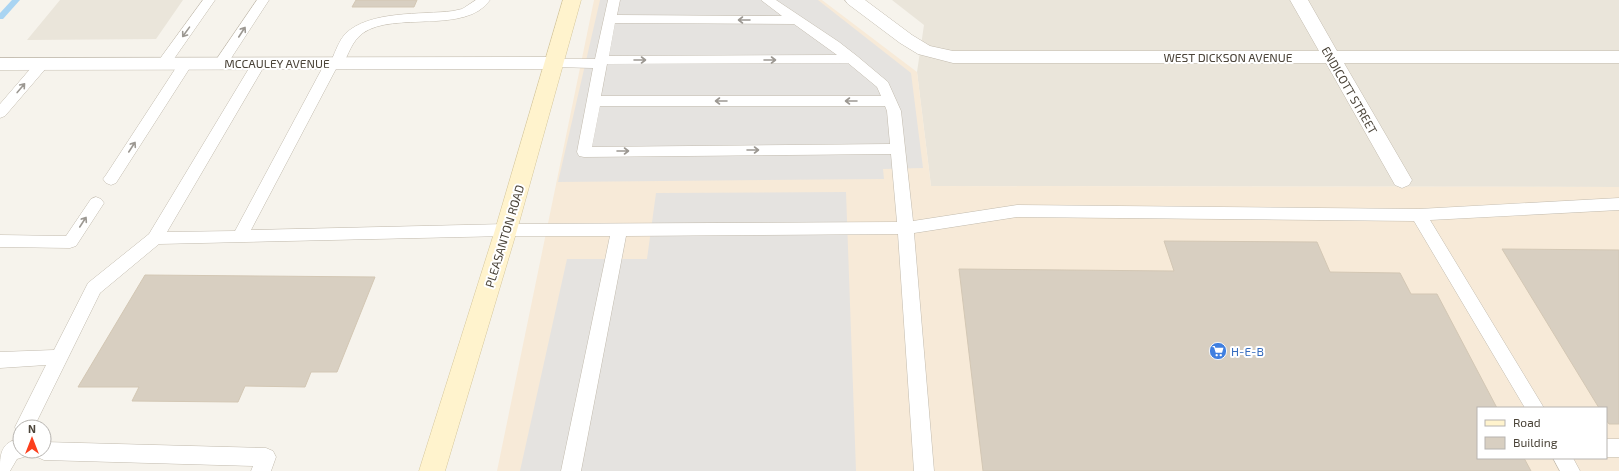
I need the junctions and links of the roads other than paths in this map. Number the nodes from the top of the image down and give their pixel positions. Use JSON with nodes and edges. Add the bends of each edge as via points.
{"nodes":[{"id":1,"x":209,"y":0,"type":"edge"},
{"id":2,"x":263,"y":0,"type":"edge"},
{"id":3,"x":484,"y":0,"type":"edge"},
{"id":4,"x":572,"y":0,"type":"edge"},
{"id":5,"x":614,"y":0,"type":"edge"},
{"id":6,"x":767,"y":0,"type":"edge"},
{"id":7,"x":854,"y":0,"type":"edge"},
{"id":8,"x":1299,"y":0,"type":"edge"},
{"id":9,"x":610,"y":19,"type":"junction"},
{"id":10,"x":797,"y":20,"type":"junction"},
{"id":11,"x":1332,"y":57,"type":"junction"},
{"id":12,"x":1619,"y":57,"type":"edge"},
{"id":13,"x":852,"y":59,"type":"junction"},
{"id":14,"x":164,"y":63,"type":"junction"},
{"id":15,"x":186,"y":63,"type":"junction"},
{"id":16,"x":221,"y":63,"type":"junction"},
{"id":17,"x":259,"y":63,"type":"junction"},
{"id":18,"x":335,"y":63,"type":"junction"},
{"id":19,"x":555,"y":63,"type":"junction"},
{"id":20,"x":600,"y":63,"type":"junction"},
{"id":21,"x":0,"y":64,"type":"edge"},
{"id":22,"x":42,"y":64,"type":"junction"},
{"id":23,"x":890,"y":101,"type":"junction"},
{"id":24,"x":593,"y":102,"type":"junction"},
{"id":25,"x":0,"y":113,"type":"edge"},
{"id":26,"x":898,"y":149,"type":"junction"},
{"id":27,"x":111,"y":179,"type":"dead end"},
{"id":28,"x":1402,"y":180,"type":"dead end"},
{"id":29,"x":96,"y":203,"type":"dead end"},
{"id":30,"x":1619,"y":204,"type":"edge"},
{"id":31,"x":1419,"y":215,"type":"junction"},
{"id":32,"x":906,"y":228,"type":"junction"},
{"id":33,"x":506,"y":230,"type":"junction"},
{"id":34,"x":619,"y":230,"type":"junction"},
{"id":35,"x":155,"y":238,"type":"junction"},
{"id":36,"x":240,"y":238,"type":"junction"},
{"id":37,"x":0,"y":241,"type":"edge"},
{"id":38,"x":59,"y":357,"type":"junction"},
{"id":39,"x":0,"y":360,"type":"edge"},
{"id":40,"x":1534,"y":407,"type":"edge"},
{"id":41,"x":28,"y":419,"type":"edge"},
{"id":42,"x":12,"y":448,"type":"edge"},
{"id":43,"x":1607,"y":448,"type":"edge"},
{"id":44,"x":1619,"y":448,"type":"edge"},
{"id":45,"x":52,"y":451,"type":"edge"},
{"id":46,"x":1564,"y":459,"type":"edge"},
{"id":47,"x":0,"y":469,"type":"edge"},
{"id":48,"x":261,"y":471,"type":"edge"},
{"id":49,"x":432,"y":471,"type":"edge"},
{"id":50,"x":571,"y":471,"type":"edge"},
{"id":51,"x":924,"y":471,"type":"edge"},
{"id":52,"x":1570,"y":471,"type":"edge"}],
"edges":[{"from":1,"to":14,"type":"lane","one_way":true},
{"from":16,"to":2,"type":"lane","one_way":true},
{"from":3,"to":18,"type":"lane","via":[[466,12],[443,17],[383,21],[365,26],[349,38]]},
{"from":4,"to":19,"type":"main road","name":"PLEASANTON ROAD"},
{"from":5,"to":9,"type":"lane"},
{"from":6,"to":10,"type":"lane"},
{"from":7,"to":11,"type":"street","name":"WEST DICKSON AVENUE","via":[[924,50],[953,56]]},
{"from":8,"to":11,"type":"street","name":"ENDICOTT STREET"},
{"from":10,"to":9,"type":"lane","one_way":true},
{"from":9,"to":20,"type":"lane"},
{"from":10,"to":13,"type":"lane"},
{"from":11,"to":12,"type":"street","name":"WEST DICKSON AVENUE"},
{"from":11,"to":28,"type":"street","name":"ENDICOTT STREET"},
{"from":20,"to":13,"type":"lane","one_way":true},
{"from":13,"to":23,"type":"lane","via":[[883,85]]},
{"from":14,"to":15,"type":"street","name":"MCCAULEY AVENUE"},
{"from":14,"to":22,"type":"street","name":"MCCAULEY AVENUE"},
{"from":15,"to":16,"type":"street","name":"MCCAULEY AVENUE"},
{"from":27,"to":15,"type":"lane","one_way":true},
{"from":16,"to":17,"type":"street","name":"MCCAULEY AVENUE"},
{"from":17,"to":18,"type":"street","name":"MCCAULEY AVENUE"},
{"from":17,"to":35,"type":"lane"},
{"from":18,"to":19,"type":"street","name":"MCCAULEY AVENUE"},
{"from":18,"to":36,"type":"lane"},
{"from":19,"to":20,"type":"lane"},
{"from":19,"to":33,"type":"main road","name":"PLEASANTON ROAD"},
{"from":20,"to":24,"type":"lane"},
{"from":21,"to":22,"type":"street","name":"MCCAULEY AVENUE"},
{"from":25,"to":22,"type":"lane","one_way":true},
{"from":23,"to":24,"type":"lane","one_way":true},
{"from":23,"to":26,"type":"lane","via":[[894,111]]},
{"from":24,"to":26,"type":"lane","one_way":true,"via":[[584,152]]},
{"from":26,"to":32,"type":"lane"},
{"from":37,"to":29,"type":"lane","one_way":true,"via":[[70,242]]},
{"from":30,"to":31,"type":"lane"},
{"from":31,"to":32,"type":"lane","via":[[1017,211]]},
{"from":31,"to":40,"type":"lane"},
{"from":32,"to":34,"type":"lane"},
{"from":32,"to":51,"type":"lane"},
{"from":33,"to":34,"type":"lane"},
{"from":33,"to":36,"type":"lane"},
{"from":33,"to":49,"type":"main road","name":"PLEASANTON ROAD"},
{"from":34,"to":50,"type":"lane"},
{"from":35,"to":36,"type":"lane"},
{"from":35,"to":38,"type":"lane","via":[[94,288]]},
{"from":38,"to":39,"type":"lane"},
{"from":38,"to":41,"type":"lane"},
{"from":42,"to":47,"type":"lane"},
{"from":43,"to":44,"type":"lane"},
{"from":45,"to":48,"type":"lane","via":[[266,457]]},
{"from":46,"to":52,"type":"lane"}]}
